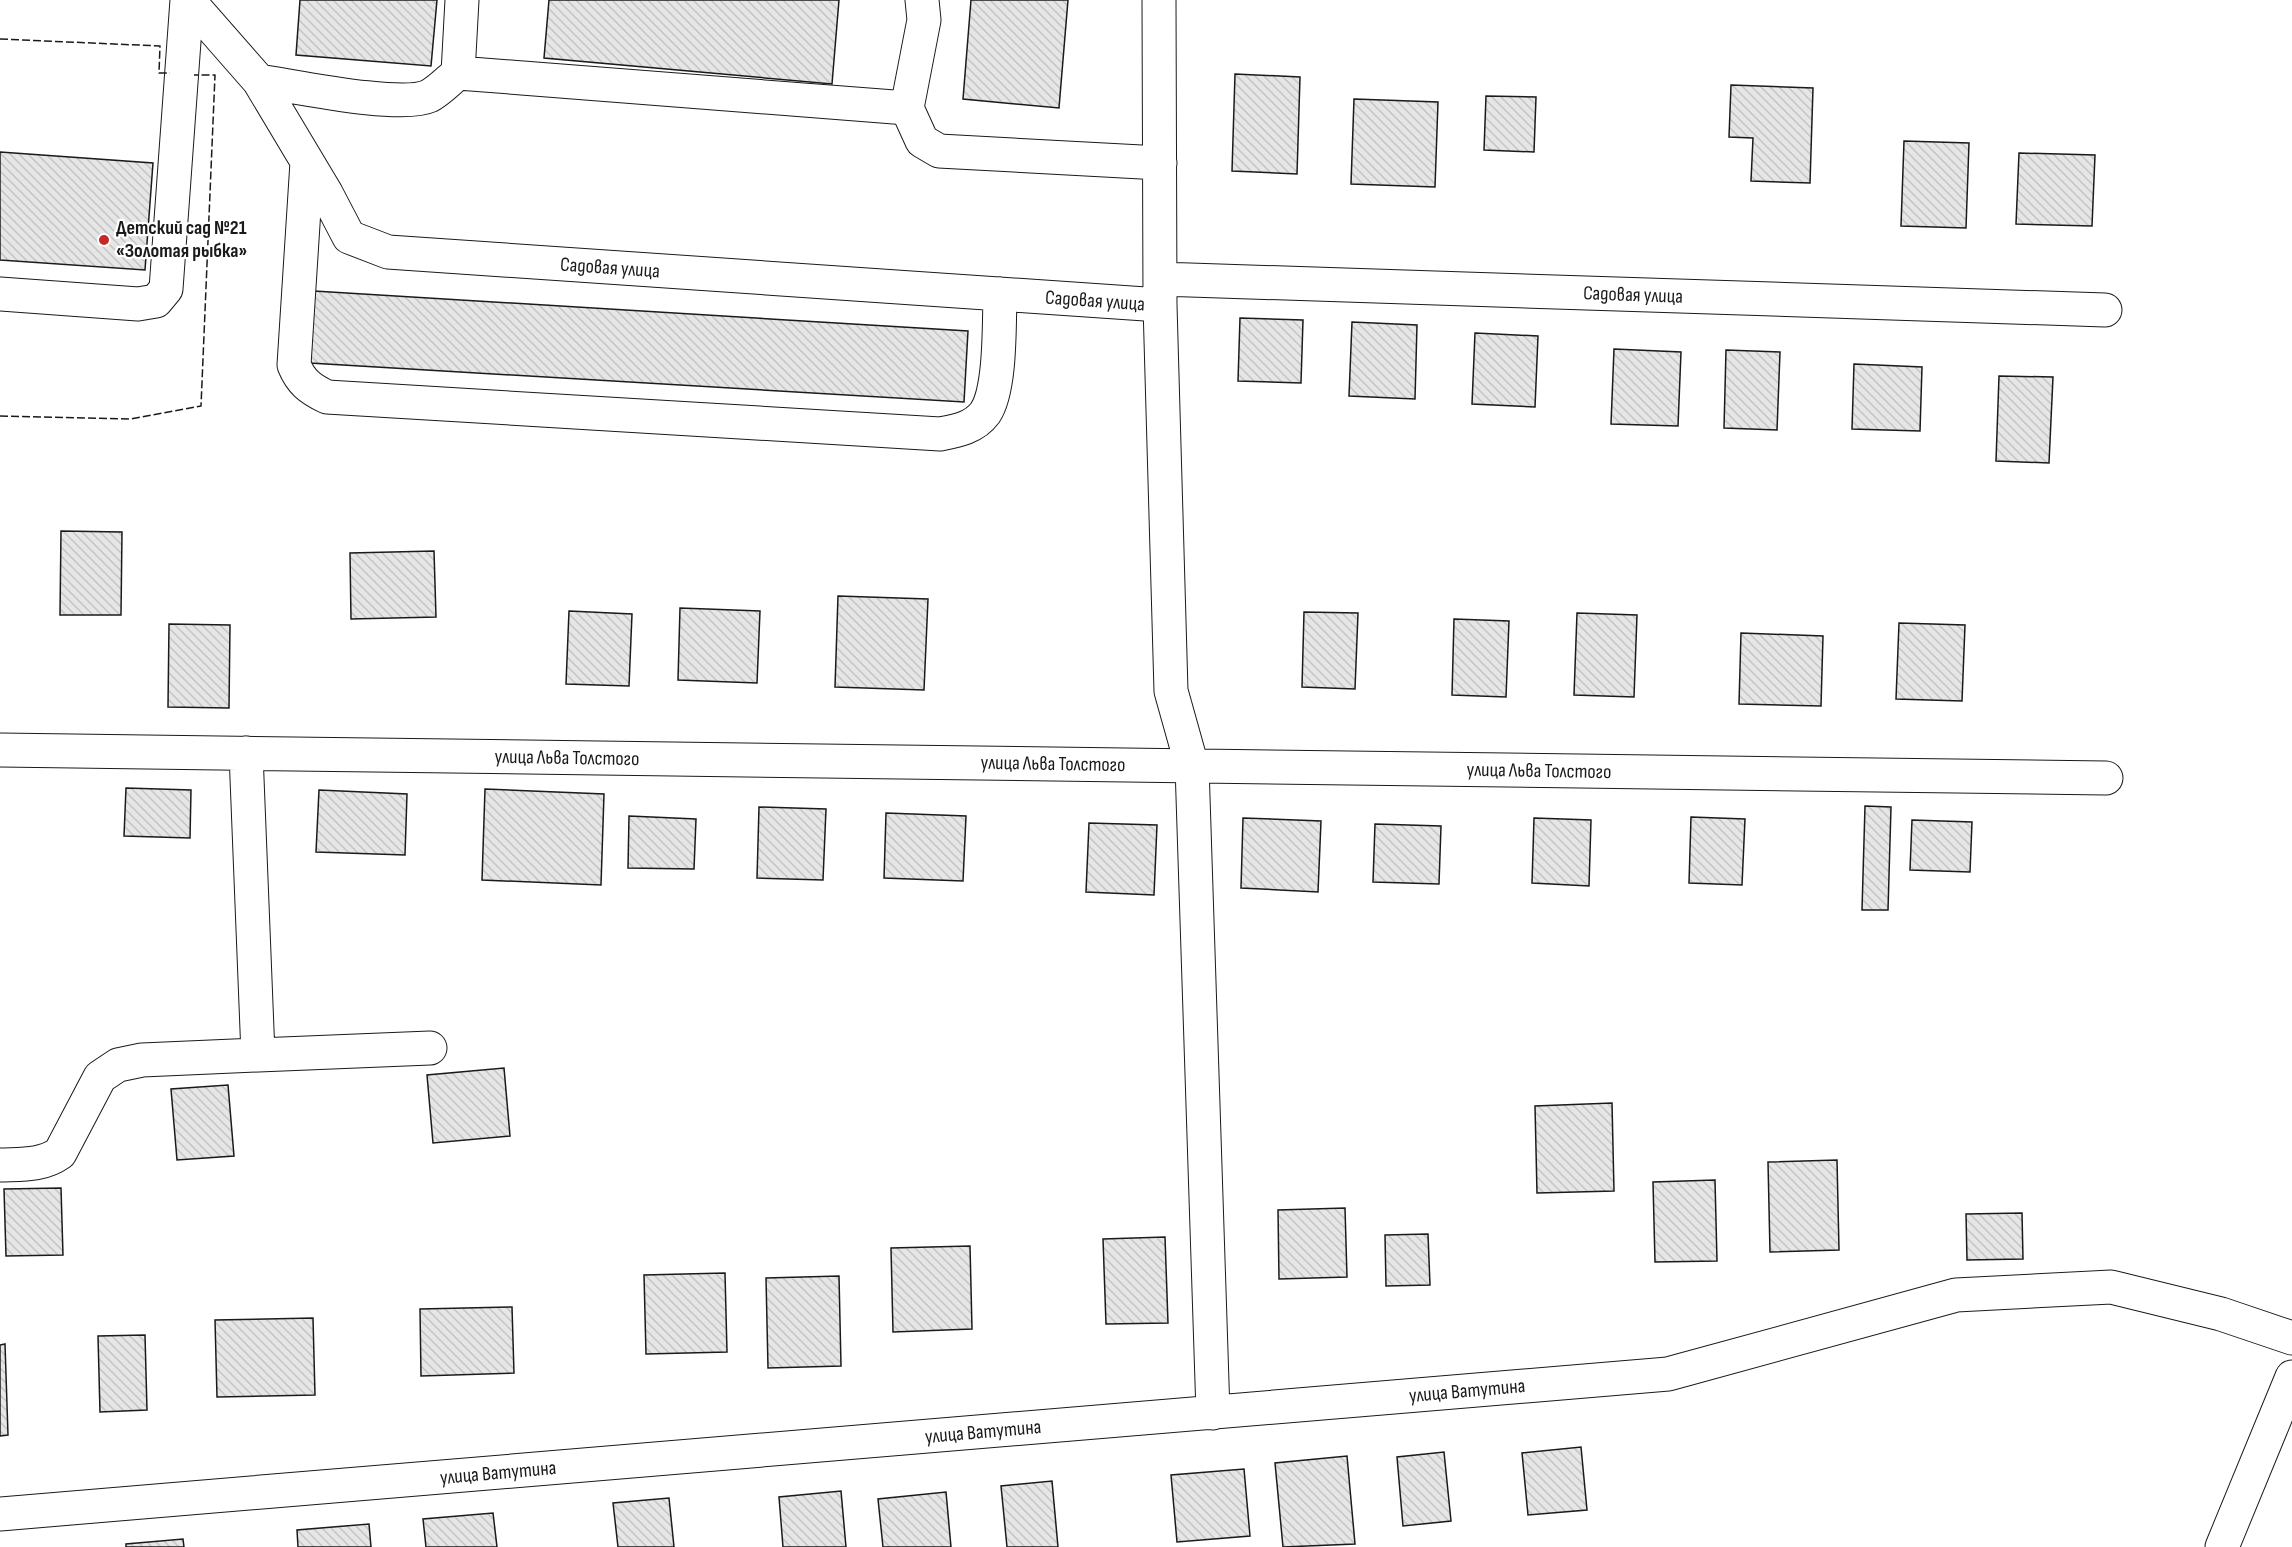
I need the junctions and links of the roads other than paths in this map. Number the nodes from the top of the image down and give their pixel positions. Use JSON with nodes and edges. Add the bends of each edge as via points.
{"nodes":[{"id":1,"x":188,"y":0,"type":"edge"},
{"id":2,"x":462,"y":0,"type":"edge"},
{"id":3,"x":922,"y":0,"type":"edge"},
{"id":4,"x":1160,"y":0,"type":"edge"},
{"id":5,"x":459,"y":73,"type":"junction"},
{"id":6,"x":259,"y":81,"type":"junction"},
{"id":7,"x":907,"y":108,"type":"junction"},
{"id":8,"x":307,"y":162,"type":"junction"},
{"id":9,"x":1160,"y":163,"type":"junction"},
{"id":10,"x":1160,"y":292,"type":"junction"},
{"id":11,"x":0,"y":294,"type":"edge"},
{"id":12,"x":1000,"y":294,"type":"junction"},
{"id":13,"x":2105,"y":310,"type":"dead end"},
{"id":14,"x":0,"y":750,"type":"edge"},
{"id":15,"x":246,"y":753,"type":"junction"},
{"id":16,"x":1192,"y":766,"type":"junction"},
{"id":17,"x":2106,"y":778,"type":"dead end"},
{"id":18,"x":430,"y":1048,"type":"dead end"},
{"id":19,"x":258,"y":1055,"type":"junction"},
{"id":20,"x":0,"y":1165,"type":"edge"},
{"id":21,"x":2292,"y":1338,"type":"edge"},
{"id":22,"x":2292,"y":1377,"type":"edge"},
{"id":23,"x":1213,"y":1413,"type":"junction"},
{"id":24,"x":0,"y":1514,"type":"edge"},
{"id":25,"x":2222,"y":1547,"type":"edge"}],
"edges":[{"from":1,"to":6,"type":"street","name":"Садовая улица"},
{"from":1,"to":11,"type":"street","via":[[166,289],[156,301],[138,304]]},
{"from":2,"to":5,"type":"street"},
{"from":3,"to":7,"type":"street","via":[[924,20]]},
{"from":4,"to":9,"type":"street"},
{"from":5,"to":6,"type":"street","via":[[428,96],[403,100]]},
{"from":5,"to":7,"type":"street"},
{"from":6,"to":8,"type":"street","name":"Садовая улица"},
{"from":7,"to":9,"type":"street","via":[[922,141],[939,151]]},
{"from":8,"to":12,"type":"street","name":"Садовая улица","via":[[349,237],[388,252]]},
{"from":8,"to":12,"type":"street","via":[[294,365],[310,390],[327,397],[939,434],[964,430],[984,414],[994,392]]},
{"from":9,"to":10,"type":"street"},
{"from":10,"to":12,"type":"street","name":"Садовая улица"},
{"from":10,"to":13,"type":"street","name":"Садовая улица"},
{"from":10,"to":16,"type":"street","via":[[1171,691]]},
{"from":14,"to":15,"type":"street","name":"улица Льва Толстого"},
{"from":15,"to":16,"type":"street","name":"улица Льва Толстого"},
{"from":15,"to":19,"type":"street"},
{"from":16,"to":17,"type":"street","name":"улица Льва Толстого"},
{"from":16,"to":23,"type":"street"},
{"from":18,"to":19,"type":"street"},
{"from":19,"to":20,"type":"street","via":[[142,1060],[118,1065],[100,1077],[60,1153],[33,1164]]},
{"from":21,"to":23,"type":"street","name":"улица Ватутина","via":[[2221,1314],[2111,1287],[1956,1294],[1668,1374]]},
{"from":22,"to":25,"type":"street"},
{"from":23,"to":24,"type":"street","name":"улица Ватутина"}]}
